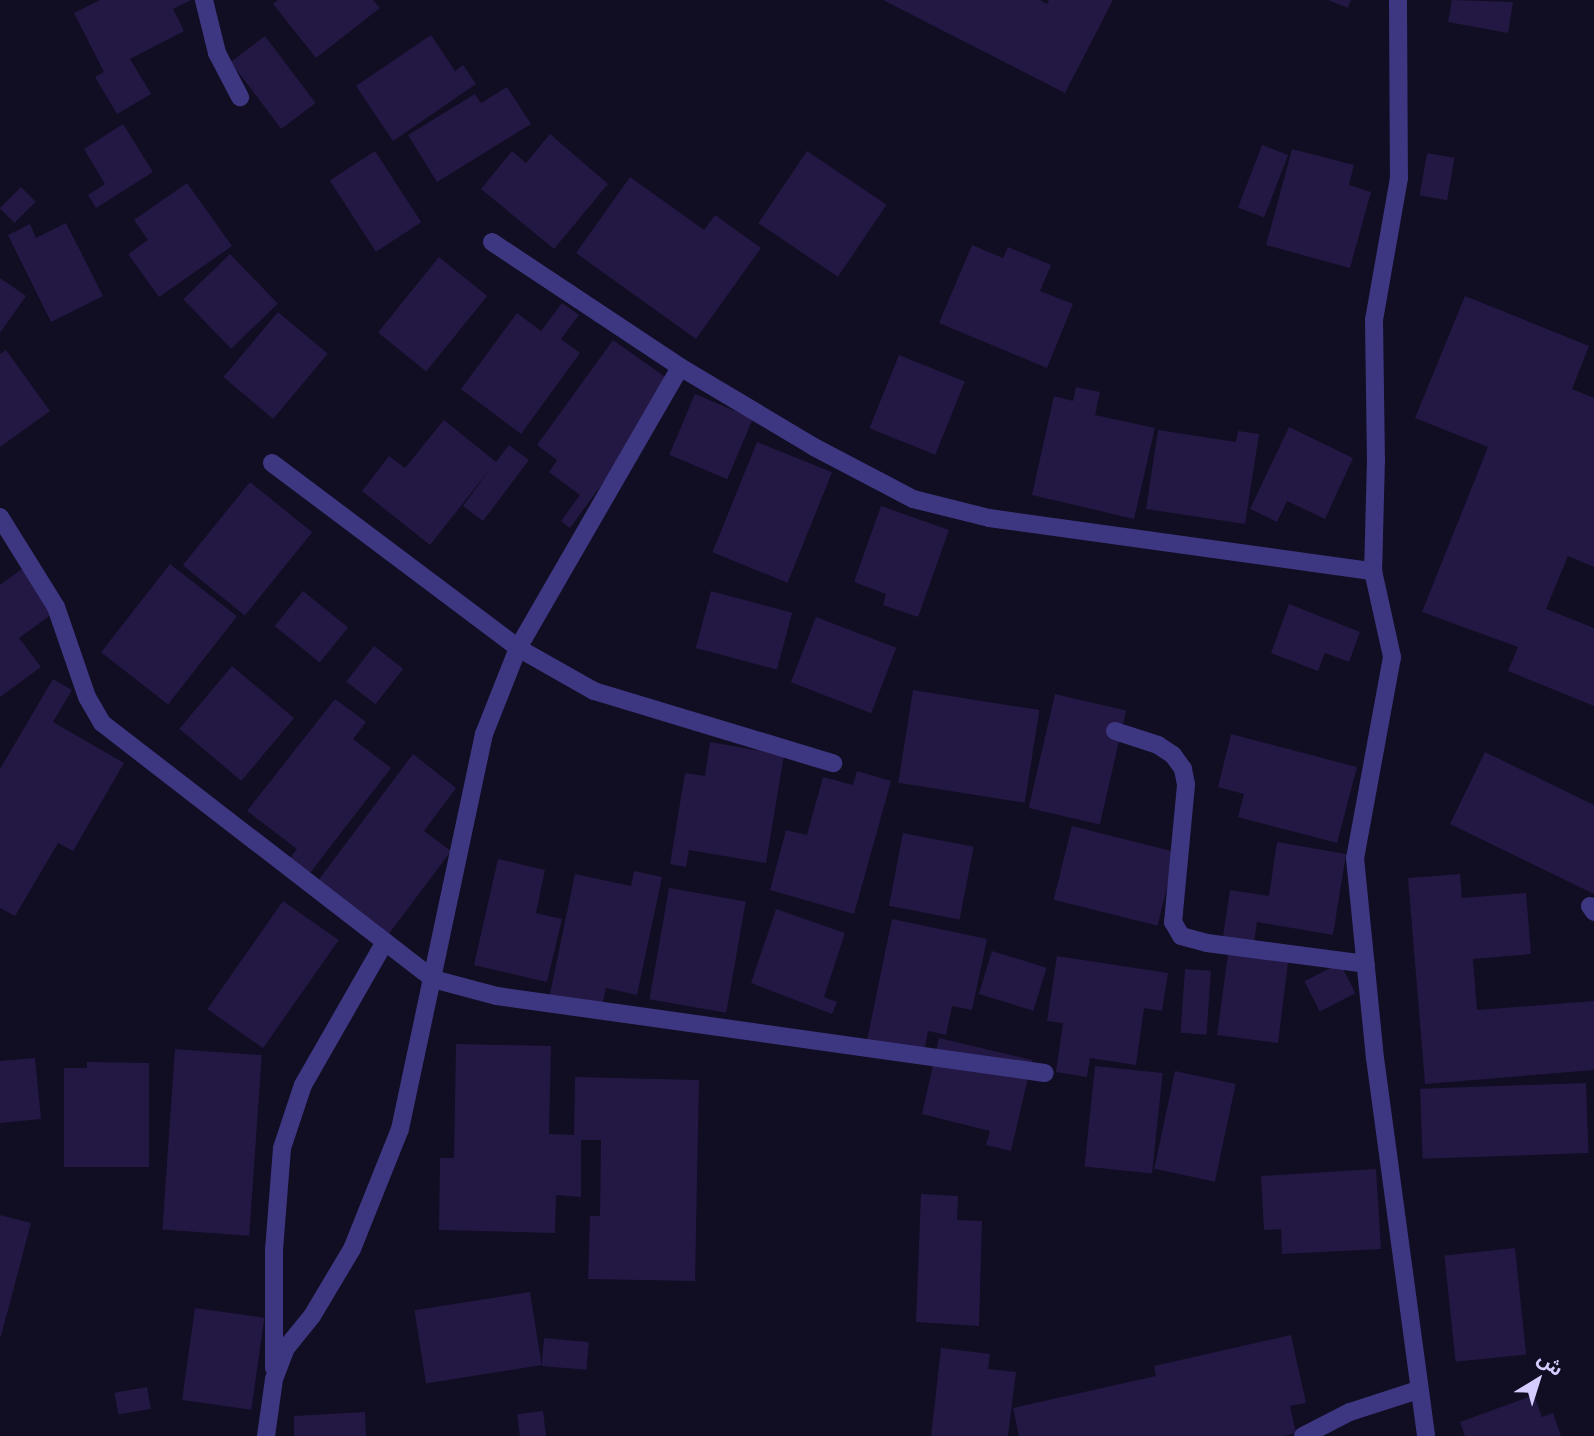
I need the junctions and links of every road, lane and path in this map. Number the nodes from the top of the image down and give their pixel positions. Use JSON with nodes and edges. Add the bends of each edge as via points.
{"nodes":[{"id":1,"x":204,"y":0,"type":"edge"},
{"id":2,"x":1398,"y":0,"type":"edge"},
{"id":3,"x":240,"y":97,"type":"dead end"},
{"id":4,"x":492,"y":242,"type":"dead end"},
{"id":5,"x":680,"y":367,"type":"junction"},
{"id":6,"x":272,"y":463,"type":"dead end"},
{"id":7,"x":0,"y":517,"type":"edge"},
{"id":8,"x":1373,"y":570,"type":"junction"},
{"id":9,"x":518,"y":648,"type":"junction"},
{"id":10,"x":1115,"y":731,"type":"dead end"},
{"id":11,"x":833,"y":763,"type":"dead end"},
{"id":12,"x":385,"y":942,"type":"junction"},
{"id":13,"x":1366,"y":964,"type":"junction"},
{"id":14,"x":433,"y":979,"type":"junction"},
{"id":15,"x":1045,"y":1073,"type":"dead end"},
{"id":16,"x":274,"y":1378,"type":"junction"},
{"id":17,"x":1418,"y":1390,"type":"junction"},
{"id":18,"x":266,"y":1436,"type":"edge"},
{"id":19,"x":1303,"y":1436,"type":"edge"},
{"id":20,"x":1426,"y":1436,"type":"edge"}],
"edges":[{"from":1,"to":3,"type":"street","via":[[217,53]]},
{"from":2,"to":8,"type":"street","via":[[1399,178],[1374,320]]},
{"from":4,"to":5,"type":"street"},
{"from":5,"to":8,"type":"street","via":[[814,447],[913,499],[989,518]]},
{"from":5,"to":9,"type":"street"},
{"from":6,"to":9,"type":"street"},
{"from":7,"to":12,"type":"street","via":[[56,607],[87,697],[102,723]]},
{"from":8,"to":13,"type":"street","via":[[1392,657],[1355,858]]},
{"from":9,"to":11,"type":"street","via":[[594,691]]},
{"from":9,"to":14,"type":"street","via":[[484,734]]},
{"from":10,"to":13,"type":"street","via":[[1158,745],[1183,769],[1186,785],[1173,922],[1181,936]]},
{"from":12,"to":14,"type":"street"},
{"from":12,"to":16,"type":"street","via":[[303,1085],[282,1148],[274,1250]]},
{"from":13,"to":17,"type":"street"},
{"from":14,"to":15,"type":"street","via":[[497,996]]},
{"from":14,"to":16,"type":"street","via":[[400,1129],[352,1250],[312,1316],[286,1348]]},
{"from":16,"to":18,"type":"street"},
{"from":17,"to":19,"type":"street","via":[[1350,1412]]},
{"from":17,"to":20,"type":"street"}]}
